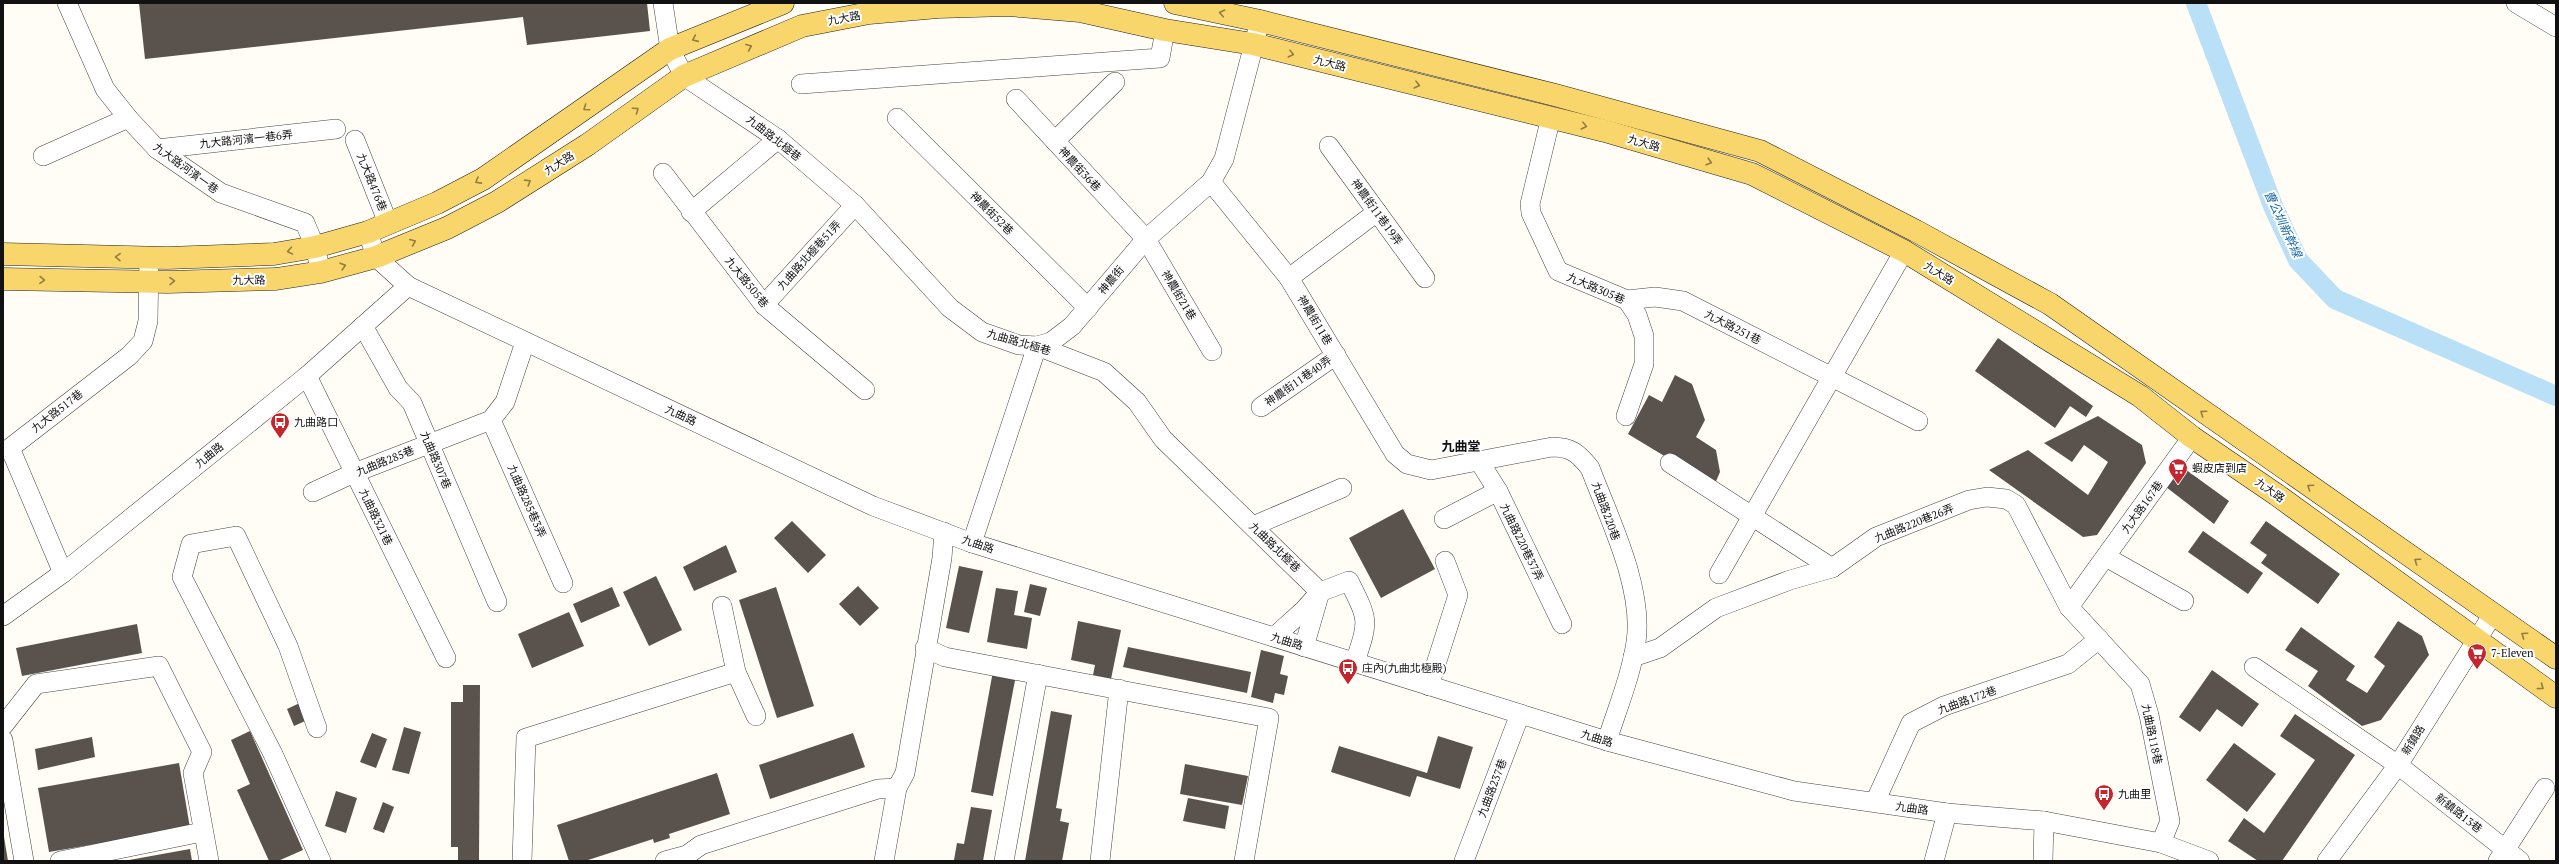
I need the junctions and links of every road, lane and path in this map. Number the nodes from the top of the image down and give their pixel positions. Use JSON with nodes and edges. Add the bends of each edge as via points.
{"nodes":[{"id":1,"x":67,"y":3,"type":"edge"},
{"id":2,"x":663,"y":3,"type":"edge"},
{"id":3,"x":783,"y":3,"type":"edge"},
{"id":4,"x":1176,"y":3,"type":"edge"},
{"id":5,"x":2516,"y":3,"type":"edge"},
{"id":6,"x":1260,"y":21,"type":"junction"},
{"id":7,"x":2556,"y":27,"type":"edge"},
{"id":8,"x":1165,"y":30,"type":"junction"},
{"id":9,"x":1253,"y":44,"type":"junction"},
{"id":10,"x":670,"y":49,"type":"junction"},
{"id":11,"x":684,"y":76,"type":"junction"},
{"id":12,"x":1115,"y":82,"type":"dead end"},
{"id":13,"x":801,"y":84,"type":"dead end"},
{"id":14,"x":1016,"y":99,"type":"dead end"},
{"id":15,"x":1551,"y":117,"type":"junction"},
{"id":16,"x":128,"y":118,"type":"junction"},
{"id":17,"x":897,"y":118,"type":"dead end"},
{"id":18,"x":336,"y":129,"type":"dead end"},
{"id":19,"x":778,"y":139,"type":"junction"},
{"id":20,"x":355,"y":140,"type":"dead end"},
{"id":21,"x":1054,"y":141,"type":"junction"},
{"id":22,"x":1328,"y":146,"type":"dead end"},
{"id":23,"x":157,"y":149,"type":"junction"},
{"id":24,"x":43,"y":156,"type":"dead end"},
{"id":25,"x":663,"y":174,"type":"dead end"},
{"id":26,"x":1212,"y":182,"type":"junction"},
{"id":27,"x":855,"y":205,"type":"junction"},
{"id":28,"x":691,"y":212,"type":"junction"},
{"id":29,"x":1377,"y":212,"type":"junction"},
{"id":30,"x":388,"y":224,"type":"junction"},
{"id":31,"x":368,"y":232,"type":"junction"},
{"id":32,"x":1146,"y":239,"type":"junction"},
{"id":33,"x":315,"y":247,"type":"junction"},
{"id":34,"x":1904,"y":251,"type":"junction"},
{"id":35,"x":3,"y":254,"type":"edge"},
{"id":36,"x":376,"y":257,"type":"junction"},
{"id":37,"x":149,"y":258,"type":"junction"},
{"id":38,"x":321,"y":272,"type":"junction"},
{"id":39,"x":1289,"y":278,"type":"junction"},
{"id":40,"x":1425,"y":278,"type":"dead end"},
{"id":41,"x":3,"y":279,"type":"edge"},
{"id":42,"x":149,"y":282,"type":"junction"},
{"id":43,"x":408,"y":286,"type":"junction"},
{"id":44,"x":1627,"y":300,"type":"junction"},
{"id":45,"x":764,"y":305,"type":"junction"},
{"id":46,"x":1088,"y":308,"type":"junction"},
{"id":47,"x":363,"y":326,"type":"junction"},
{"id":48,"x":525,"y":342,"type":"junction"},
{"id":49,"x":1037,"y":346,"type":"junction"},
{"id":50,"x":1212,"y":351,"type":"dead end"},
{"id":51,"x":1336,"y":355,"type":"junction"},
{"id":52,"x":307,"y":376,"type":"junction"},
{"id":53,"x":1833,"y":377,"type":"junction"},
{"id":54,"x":865,"y":390,"type":"dead end"},
{"id":55,"x":1261,"y":407,"type":"dead end"},
{"id":56,"x":1626,"y":416,"type":"dead end"},
{"id":57,"x":491,"y":420,"type":"junction"},
{"id":58,"x":1918,"y":421,"type":"dead end"},
{"id":59,"x":2192,"y":437,"type":"junction"},
{"id":60,"x":429,"y":444,"type":"junction"},
{"id":61,"x":1479,"y":461,"type":"junction"},
{"id":62,"x":1407,"y":464,"type":"joint"},
{"id":63,"x":1670,"y":464,"type":"dead end"},
{"id":64,"x":354,"y":473,"type":"junction"},
{"id":65,"x":1342,"y":488,"type":"dead end"},
{"id":66,"x":313,"y":492,"type":"dead end"},
{"id":67,"x":1498,"y":492,"type":"junction"},
{"id":68,"x":1752,"y":518,"type":"junction"},
{"id":69,"x":1444,"y":519,"type":"dead end"},
{"id":70,"x":1254,"y":526,"type":"junction"},
{"id":71,"x":944,"y":532,"type":"junction"},
{"id":72,"x":972,"y":543,"type":"junction"},
{"id":73,"x":2106,"y":557,"type":"junction"},
{"id":74,"x":1445,"y":561,"type":"dead end"},
{"id":75,"x":1832,"y":568,"type":"junction"},
{"id":76,"x":63,"y":573,"type":"junction"},
{"id":77,"x":1719,"y":574,"type":"dead end"},
{"id":78,"x":563,"y":583,"type":"dead end"},
{"id":79,"x":1320,"y":592,"type":"junction"},
{"id":80,"x":2184,"y":601,"type":"dead end"},
{"id":81,"x":497,"y":602,"type":"dead end"},
{"id":82,"x":722,"y":606,"type":"dead end"},
{"id":83,"x":2069,"y":607,"type":"junction"},
{"id":84,"x":2493,"y":614,"type":"junction"},
{"id":85,"x":3,"y":616,"type":"edge"},
{"id":86,"x":1562,"y":624,"type":"dead end"},
{"id":87,"x":1274,"y":637,"type":"junction"},
{"id":88,"x":2099,"y":639,"type":"junction"},
{"id":89,"x":2475,"y":640,"type":"junction"},
{"id":90,"x":1304,"y":647,"type":"junction"},
{"id":91,"x":925,"y":648,"type":"junction"},
{"id":92,"x":1633,"y":657,"type":"junction"},
{"id":93,"x":446,"y":658,"type":"dead end"},
{"id":94,"x":2556,"y":658,"type":"edge"},
{"id":95,"x":1355,"y":662,"type":"junction"},
{"id":96,"x":2254,"y":667,"type":"dead end"},
{"id":97,"x":736,"y":672,"type":"junction"},
{"id":98,"x":1038,"y":674,"type":"junction"},
{"id":99,"x":1429,"y":686,"type":"junction"},
{"id":100,"x":1119,"y":689,"type":"junction"},
{"id":101,"x":2556,"y":698,"type":"edge"},
{"id":102,"x":1520,"y":714,"type":"junction"},
{"id":103,"x":756,"y":716,"type":"dead end"},
{"id":104,"x":3,"y":726,"type":"edge"},
{"id":105,"x":317,"y":728,"type":"dead end"},
{"id":106,"x":3,"y":740,"type":"edge"},
{"id":107,"x":1607,"y":741,"type":"junction"},
{"id":108,"x":2398,"y":764,"type":"junction"},
{"id":109,"x":897,"y":788,"type":"junction"},
{"id":110,"x":2544,"y":788,"type":"dead end"},
{"id":111,"x":1874,"y":802,"type":"junction"},
{"id":112,"x":1947,"y":813,"type":"junction"},
{"id":113,"x":2044,"y":821,"type":"junction"},
{"id":114,"x":202,"y":832,"type":"junction"},
{"id":115,"x":2161,"y":843,"type":"junction"},
{"id":116,"x":2508,"y":857,"type":"edge"},
{"id":117,"x":688,"y":858,"type":"edge"},
{"id":118,"x":24,"y":861,"type":"edge"},
{"id":119,"x":60,"y":861,"type":"edge"},
{"id":120,"x":209,"y":861,"type":"edge"},
{"id":121,"x":321,"y":861,"type":"edge"},
{"id":122,"x":522,"y":861,"type":"edge"},
{"id":123,"x":665,"y":861,"type":"edge"},
{"id":124,"x":884,"y":861,"type":"edge"},
{"id":125,"x":1004,"y":861,"type":"edge"},
{"id":126,"x":1100,"y":861,"type":"edge"},
{"id":127,"x":1244,"y":861,"type":"edge"},
{"id":128,"x":1464,"y":861,"type":"edge"},
{"id":129,"x":1934,"y":861,"type":"edge"},
{"id":130,"x":2043,"y":861,"type":"edge"},
{"id":131,"x":2209,"y":861,"type":"edge"},
{"id":132,"x":2327,"y":861,"type":"edge"}],
"edges":[{"from":1,"to":16,"type":"street","name":"九大路河濱一巷","via":[[105,88]]},
{"from":2,"to":10,"type":"street"},
{"from":3,"to":10,"type":"main road","one_way":true},
{"from":6,"to":4,"type":"main road","name":"九大路","one_way":true},
{"from":5,"to":7,"type":"street"},
{"from":6,"to":9,"type":"street","name":"神農街"},
{"from":84,"to":6,"type":"main road","name":"九大路","one_way":true,"via":[[2050,304],[1916,231],[1760,151],[1555,95]]},
{"from":8,"to":9,"type":"main road","name":"九大路"},
{"from":11,"to":8,"type":"main road","name":"九大路","one_way":true,"via":[[802,26],[869,13],[938,7],[1008,5],[1080,12]]},
{"from":8,"to":13,"type":"street","via":[[1160,58]]},
{"from":9,"to":15,"type":"main road","name":"九大路","one_way":true},
{"from":9,"to":26,"type":"street","name":"神農街","via":[[1224,159]]},
{"from":10,"to":11,"type":"street"},
{"from":10,"to":30,"type":"main road","one_way":true,"via":[[482,179],[437,203]]},
{"from":11,"to":19,"type":"street","name":"九曲路北極巷"},
{"from":36,"to":11,"type":"main road","name":"九大路","one_way":true,"via":[[447,228],[497,202],[587,145]]},
{"from":12,"to":21,"type":"street"},
{"from":14,"to":21,"type":"street","name":"神農街36巷"},
{"from":15,"to":34,"type":"main road","name":"九大路","one_way":true,"via":[[1752,174]]},
{"from":15,"to":44,"type":"street","name":"九大路305巷","via":[[1530,204],[1532,214],[1558,271]]},
{"from":16,"to":23,"type":"street","name":"九大路河濱一巷"},
{"from":16,"to":24,"type":"street"},
{"from":17,"to":46,"type":"street","name":"神農街52巷"},
{"from":18,"to":23,"type":"street","name":"九大路河濱一巷6弄"},
{"from":19,"to":27,"type":"street","name":"九曲路北極巷"},
{"from":19,"to":28,"type":"street"},
{"from":20,"to":30,"type":"street","name":"九大路476巷"},
{"from":21,"to":32,"type":"street","name":"神農街36巷"},
{"from":22,"to":29,"type":"street","name":"神農街11巷19弄"},
{"from":23,"to":33,"type":"street","name":"九大路河濱一巷","via":[[221,193],[305,223]]},
{"from":25,"to":28,"type":"street","name":"九大路505巷"},
{"from":26,"to":32,"type":"street","name":"神農街"},
{"from":26,"to":39,"type":"street","name":"神農街11巷"},
{"from":27,"to":45,"type":"street","name":"九曲路北極巷51弄"},
{"from":27,"to":49,"type":"street","name":"九曲路北極巷","via":[[950,308],[982,332],[1019,345]]},
{"from":28,"to":45,"type":"street","name":"九大路505巷"},
{"from":29,"to":39,"type":"street"},
{"from":29,"to":40,"type":"street","name":"神農街11巷19弄"},
{"from":30,"to":31,"type":"main road"},
{"from":31,"to":33,"type":"main road"},
{"from":31,"to":36,"type":"street"},
{"from":32,"to":46,"type":"street","name":"神農街"},
{"from":32,"to":50,"type":"street","name":"神農街21巷"},
{"from":33,"to":37,"type":"main road","one_way":true,"via":[[274,254]]},
{"from":33,"to":38,"type":"street","name":"九大路河濱一巷"},
{"from":34,"to":53,"type":"street"},
{"from":34,"to":59,"type":"main road","name":"九大路","via":[[2140,396]]},
{"from":37,"to":35,"type":"main road","one_way":true},
{"from":38,"to":36,"type":"main road","name":"九大路","one_way":true},
{"from":36,"to":43,"type":"street","name":"九曲路"},
{"from":37,"to":42,"type":"street","name":"九大路517巷"},
{"from":42,"to":38,"type":"main road","name":"九大路","one_way":true,"via":[[276,279]]},
{"from":39,"to":51,"type":"street","name":"神農街11巷"},
{"from":41,"to":42,"type":"main road","name":"九大路","one_way":true},
{"from":42,"to":76,"type":"street","name":"九大路517巷","via":[[148,321],[143,341],[129,356],[10,448]]},
{"from":43,"to":47,"type":"street","name":"九曲路"},
{"from":43,"to":48,"type":"street","name":"九曲路"},
{"from":44,"to":53,"type":"street","name":"九大路251巷","via":[[1655,297],[1683,301]]},
{"from":44,"to":56,"type":"street","name":"九大路305巷","via":[[1637,315],[1644,336],[1644,364]]},
{"from":45,"to":54,"type":"street","name":"九大路505巷"},
{"from":46,"to":49,"type":"street","name":"神農街","via":[[1072,326],[1051,342]]},
{"from":47,"to":52,"type":"street","name":"九曲路"},
{"from":47,"to":60,"type":"street","name":"九曲路307巷","via":[[398,388],[412,403]]},
{"from":48,"to":57,"type":"street","via":[[505,402]]},
{"from":48,"to":71,"type":"street","name":"九曲路","via":[[873,506]]},
{"from":49,"to":70,"type":"street","name":"九曲路北極巷","via":[[1104,372],[1137,402],[1163,439]]},
{"from":49,"to":72,"type":"street"},
{"from":51,"to":55,"type":"street","name":"神農街11巷40弄"},
{"from":51,"to":62,"type":"street","name":"神農街11巷","via":[[1395,454]]},
{"from":52,"to":64,"type":"street","name":"九曲路321巷"},
{"from":52,"to":76,"type":"street","name":"九曲路"},
{"from":53,"to":58,"type":"street","name":"九大路251巷"},
{"from":53,"to":68,"type":"street"},
{"from":57,"to":60,"type":"street","name":"九曲路285巷"},
{"from":57,"to":78,"type":"street","name":"九曲路285巷3弄"},
{"from":59,"to":73,"type":"street","name":"九大路167巷"},
{"from":59,"to":89,"type":"main road","name":"九大路","via":[[2277,495]]},
{"from":60,"to":64,"type":"street","name":"九曲路285巷"},
{"from":60,"to":81,"type":"street","name":"九曲路307巷"},
{"from":61,"to":62,"type":"street","name":"九曲路220巷","via":[[1431,470]]},
{"from":61,"to":67,"type":"street","name":"九曲路220巷37弄"},
{"from":61,"to":92,"type":"street","name":"九曲路220巷","via":[[1566,447],[1578,453],[1590,468],[1634,590],[1637,617]]},
{"from":63,"to":68,"type":"street"},
{"from":64,"to":66,"type":"street","name":"九曲路285巷"},
{"from":64,"to":93,"type":"street","name":"九曲路321巷"},
{"from":65,"to":70,"type":"street"},
{"from":67,"to":69,"type":"street"},
{"from":67,"to":86,"type":"street","name":"九曲路220巷37弄"},
{"from":68,"to":75,"type":"street"},
{"from":68,"to":77,"type":"street"},
{"from":70,"to":79,"type":"street","name":"九曲路北極巷"},
{"from":71,"to":72,"type":"street","name":"九曲路"},
{"from":71,"to":91,"type":"street","via":[[942,558]]},
{"from":72,"to":87,"type":"street","name":"九曲路"},
{"from":73,"to":80,"type":"street"},
{"from":73,"to":83,"type":"street","name":"九大路167巷"},
{"from":74,"to":99,"type":"street","via":[[1458,595]]},
{"from":75,"to":83,"type":"street","name":"九曲路220巷26弄","via":[[1876,537],[1969,500],[1987,497],[2006,499],[2016,506]]},
{"from":75,"to":92,"type":"street","name":"九曲路220巷26弄","via":[[1790,580],[1716,608],[1660,648]]},
{"from":76,"to":85,"type":"street","name":"九曲路"},
{"from":79,"to":87,"type":"street"},
{"from":79,"to":90,"type":"street"},
{"from":79,"to":95,"type":"street","via":[[1348,581],[1365,613],[1366,629]]},
{"from":82,"to":97,"type":"street"},
{"from":83,"to":88,"type":"street","name":"九曲路220巷26弄"},
{"from":84,"to":89,"type":"street","name":"新鎮路"},
{"from":94,"to":84,"type":"main road","name":"九大路","one_way":true},
{"from":87,"to":90,"type":"street","name":"九曲路"},
{"from":88,"to":111,"type":"street","name":"九曲路172巷","via":[[2068,664],[1944,706],[1911,723]]},
{"from":88,"to":115,"type":"street","name":"九曲路118巷","via":[[2140,684],[2149,714],[2170,820]]},
{"from":89,"to":101,"type":"main road","name":"九大路","one_way":true},
{"from":89,"to":108,"type":"street","name":"新鎮路"},
{"from":90,"to":95,"type":"street","name":"九曲路"},
{"from":91,"to":98,"type":"street","via":[[945,657]]},
{"from":91,"to":109,"type":"street","via":[[905,773]]},
{"from":92,"to":107,"type":"street","name":"九曲路220巷"},
{"from":95,"to":99,"type":"street","name":"九曲路"},
{"from":96,"to":108,"type":"street","name":"新鎮路13巷"},
{"from":97,"to":103,"type":"street"},
{"from":97,"to":122,"type":"street","via":[[526,738]]},
{"from":98,"to":100,"type":"street"},
{"from":98,"to":125,"type":"street"},
{"from":99,"to":102,"type":"street","name":"九曲路"},
{"from":100,"to":126,"type":"street"},
{"from":100,"to":127,"type":"street","via":[[1269,718]]},
{"from":102,"to":107,"type":"street","name":"九曲路"},
{"from":102,"to":128,"type":"street","name":"九曲路237巷"},
{"from":104,"to":114,"type":"street","via":[[36,684],[159,666],[202,752],[193,773]]},
{"from":105,"to":121,"type":"street","via":[[288,646],[236,536],[191,544],[182,577],[273,754]]},
{"from":106,"to":118,"type":"street"},
{"from":107,"to":111,"type":"street","name":"九曲路","via":[[1794,791]]},
{"from":108,"to":116,"type":"street","name":"新鎮路13巷"},
{"from":108,"to":132,"type":"street","name":"新鎮路"},
{"from":109,"to":117,"type":"street","via":[[878,789],[701,845]]},
{"from":109,"to":124,"type":"street"},
{"from":110,"to":116,"type":"street"},
{"from":111,"to":112,"type":"street","name":"九曲路"},
{"from":112,"to":113,"type":"street","name":"九曲路"},
{"from":112,"to":129,"type":"street"},
{"from":113,"to":115,"type":"street","name":"九曲路"},
{"from":113,"to":130,"type":"street"},
{"from":114,"to":119,"type":"street"},
{"from":114,"to":120,"type":"street"},
{"from":115,"to":131,"type":"street","name":"九曲路"},
{"from":117,"to":123,"type":"street"}]}
